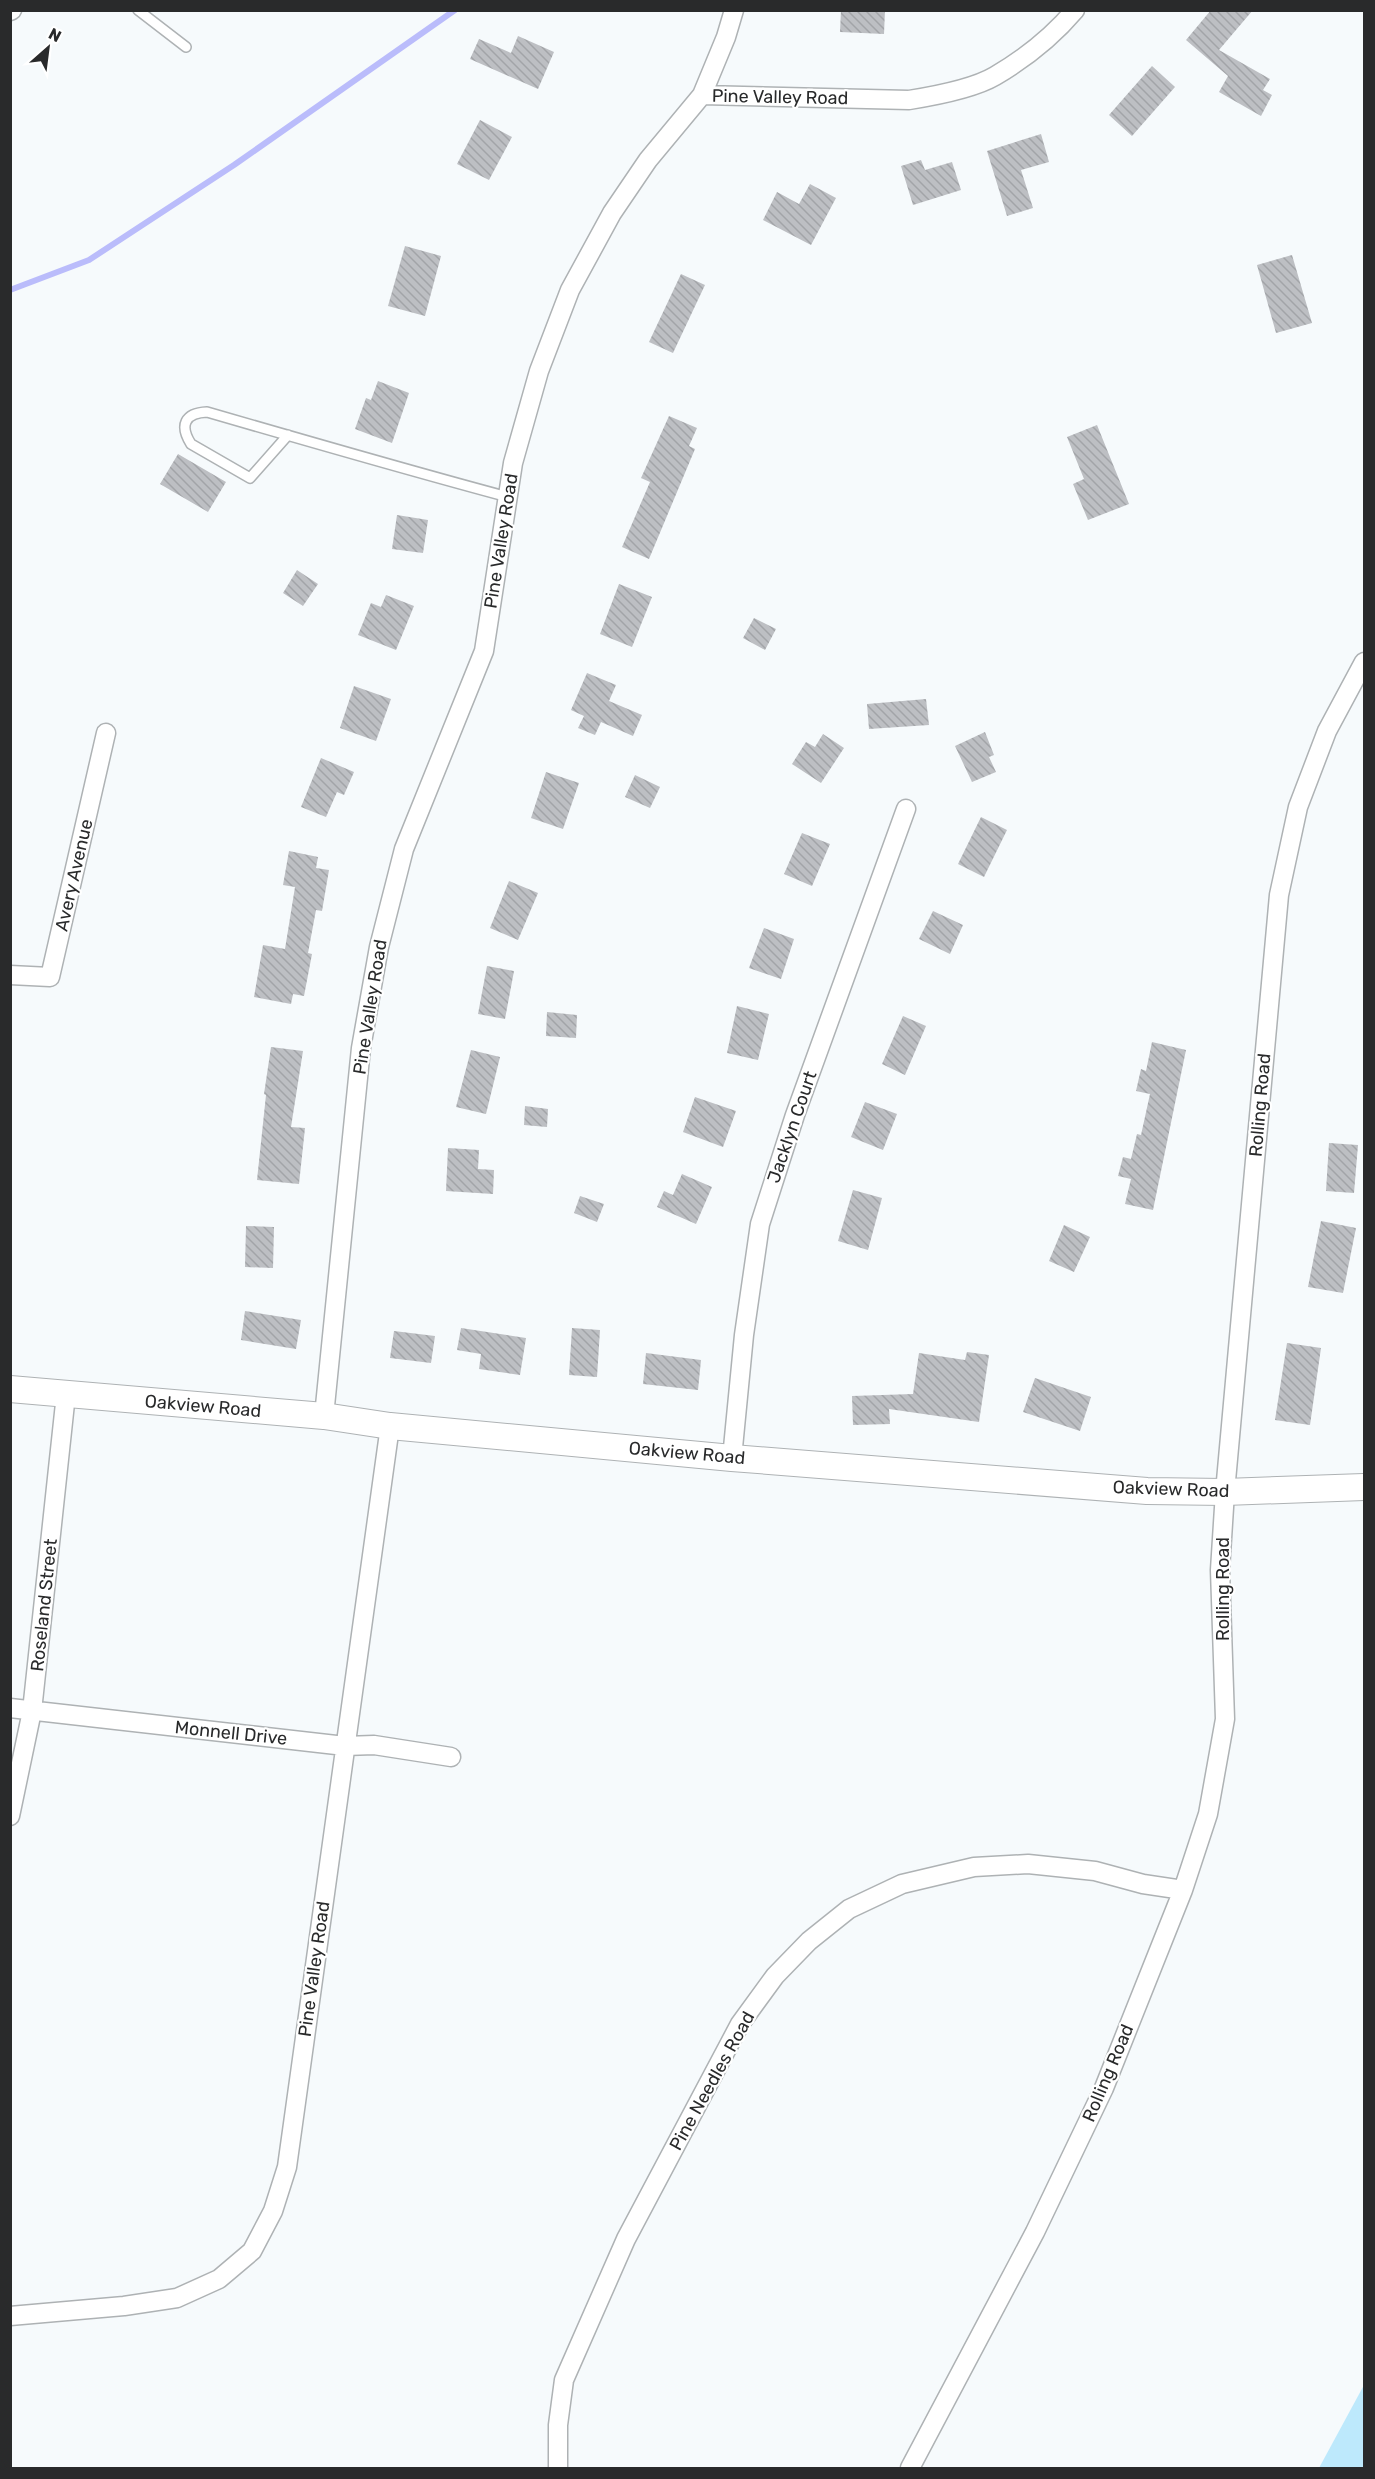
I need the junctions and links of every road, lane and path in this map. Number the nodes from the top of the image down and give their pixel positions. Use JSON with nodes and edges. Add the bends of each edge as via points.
{"nodes":[{"id":1,"x":138,"y":10,"type":"edge"},
{"id":2,"x":734,"y":10,"type":"edge"},
{"id":3,"x":1075,"y":10,"type":"edge"},
{"id":4,"x":186,"y":47,"type":"dead end"},
{"id":5,"x":702,"y":95,"type":"junction"},
{"id":6,"x":288,"y":435,"type":"junction"},
{"id":7,"x":508,"y":497,"type":"junction"},
{"id":8,"x":1365,"y":662,"type":"edge"},
{"id":9,"x":106,"y":734,"type":"dead end"},
{"id":10,"x":906,"y":809,"type":"dead end"},
{"id":11,"x":10,"y":975,"type":"edge"},
{"id":12,"x":10,"y":1389,"type":"edge"},
{"id":13,"x":66,"y":1394,"type":"junction"},
{"id":14,"x":324,"y":1416,"type":"junction"},
{"id":15,"x":390,"y":1426,"type":"junction"},
{"id":16,"x":732,"y":1458,"type":"junction"},
{"id":17,"x":1365,"y":1487,"type":"edge"},
{"id":18,"x":1225,"y":1492,"type":"junction"},
{"id":19,"x":10,"y":1708,"type":"edge"},
{"id":20,"x":32,"y":1711,"type":"junction"},
{"id":21,"x":345,"y":1746,"type":"junction"},
{"id":22,"x":451,"y":1757,"type":"dead end"},
{"id":23,"x":10,"y":1816,"type":"edge"},
{"id":24,"x":1183,"y":1890,"type":"junction"},
{"id":25,"x":10,"y":2316,"type":"edge"},
{"id":26,"x":558,"y":2469,"type":"edge"},
{"id":27,"x":910,"y":2469,"type":"edge"}],
"edges":[{"from":1,"to":4,"type":"lane"},
{"from":2,"to":5,"type":"street"},
{"from":3,"to":5,"type":"street","name":"Pine Valley Road","via":[[1058,31],[994,77],[942,94],[909,100]]},
{"from":5,"to":7,"type":"street","name":"Pine Valley Road","via":[[648,160],[612,213],[570,290],[538,371],[513,463]]},
{"from":6,"to":6,"type":"lane","via":[[250,478],[191,444],[185,427],[195,413],[207,412]]},
{"from":6,"to":7,"type":"lane"},
{"from":7,"to":14,"type":"street","name":"Pine Valley Road","via":[[484,651],[404,849],[379,947],[361,1048]]},
{"from":8,"to":18,"type":"street","name":"Rolling Road","via":[[1327,731],[1298,807],[1279,895]]},
{"from":9,"to":11,"type":"street","name":"Avery Avenue","via":[[50,977]]},
{"from":10,"to":16,"type":"street","name":"Jacklyn Court","via":[[795,1114],[760,1224]]},
{"from":12,"to":13,"type":"street","name":"Oakview Road"},
{"from":13,"to":14,"type":"street","name":"Oakview Road"},
{"from":13,"to":20,"type":"street","name":"Roseland Street"},
{"from":14,"to":15,"type":"street","name":"Oakview Road"},
{"from":15,"to":16,"type":"street","name":"Oakview Road"},
{"from":15,"to":21,"type":"street","name":"Pine Valley Road"},
{"from":16,"to":18,"type":"street","name":"Oakview Road","via":[[1147,1491]]},
{"from":17,"to":18,"type":"street","name":"Oakview Road"},
{"from":18,"to":24,"type":"street","name":"Rolling Road","via":[[1220,1570],[1225,1719],[1208,1814]]},
{"from":19,"to":20,"type":"street","name":"Monnell Drive"},
{"from":20,"to":21,"type":"street","name":"Monnell Drive"},
{"from":20,"to":23,"type":"street","name":"Roseland Street"},
{"from":21,"to":22,"type":"street","name":"Monnell Drive","via":[[374,1745]]},
{"from":21,"to":25,"type":"street","name":"Pine Valley Road","via":[[287,2167],[273,2211],[252,2251],[219,2278],[177,2298]]},
{"from":24,"to":26,"type":"street","name":"Pine Needles Road","via":[[1095,1871],[1028,1864],[974,1867],[902,1884],[849,1910],[809,1941],[775,1976],[740,2024],[626,2239],[564,2380]]},
{"from":24,"to":27,"type":"street","name":"Rolling Road","via":[[1104,2088],[1035,2232]]}]}
